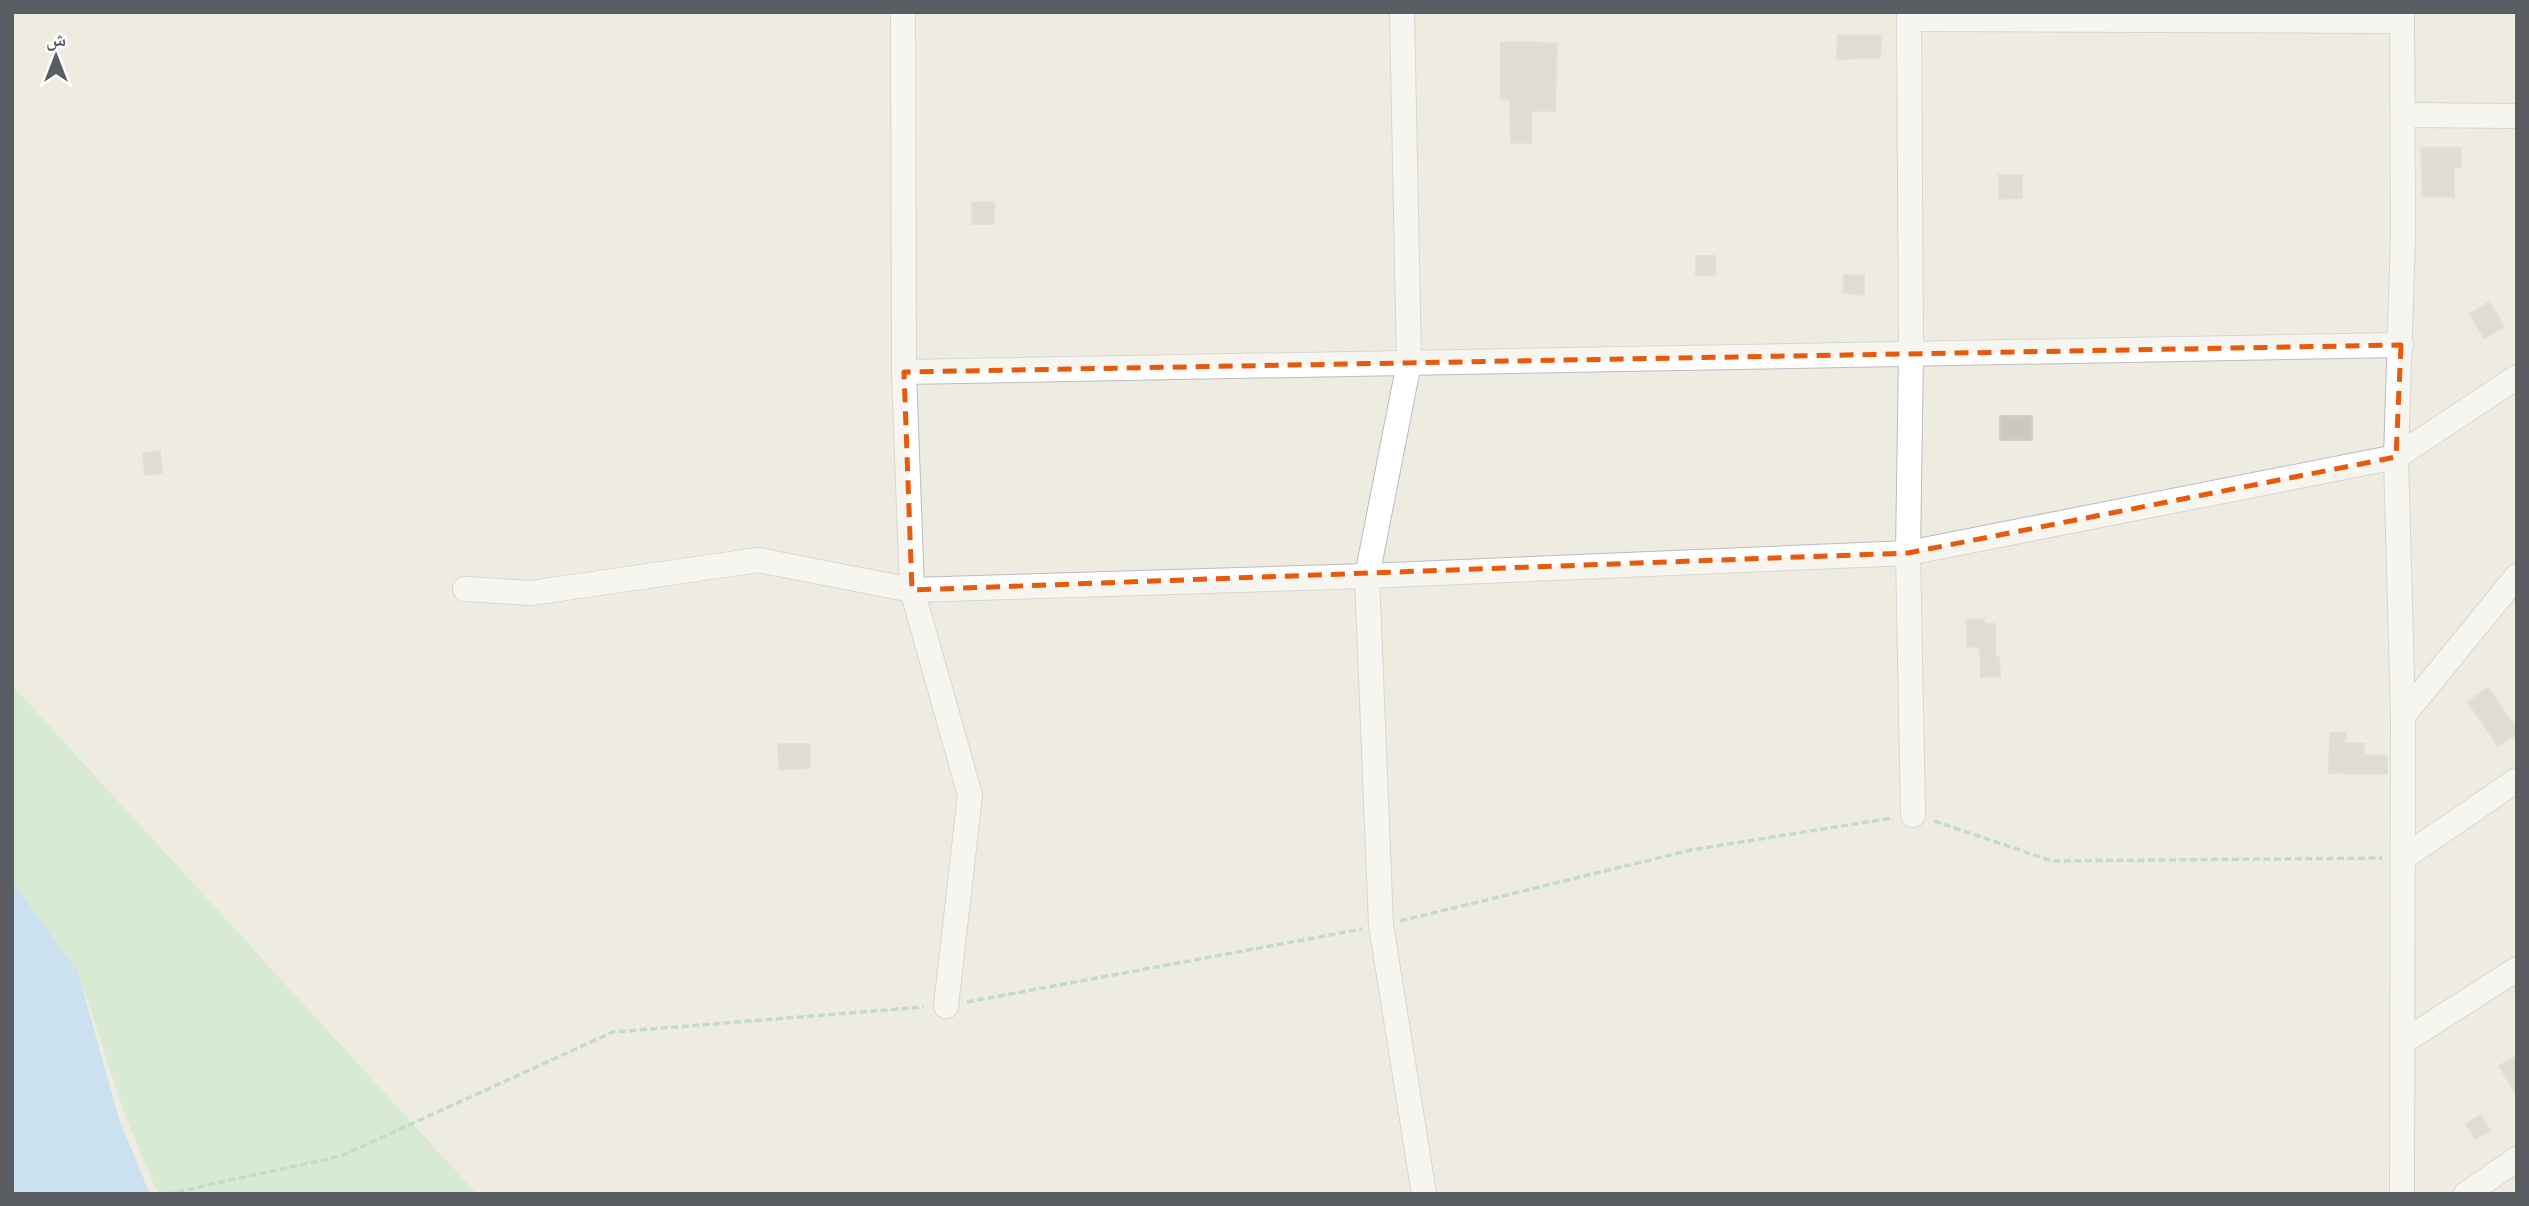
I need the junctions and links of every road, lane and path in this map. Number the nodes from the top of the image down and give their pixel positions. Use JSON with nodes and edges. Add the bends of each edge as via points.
{"nodes":[{"id":1,"x":903,"y":12,"type":"edge"},
{"id":2,"x":1402,"y":12,"type":"edge"},
{"id":3,"x":1909,"y":16,"type":"edge"},
{"id":4,"x":2246,"y":16,"type":"edge"},
{"id":5,"x":2402,"y":17,"type":"edge"},
{"id":6,"x":2403,"y":115,"type":"junction"},
{"id":7,"x":2517,"y":116,"type":"edge"},
{"id":8,"x":2401,"y":345,"type":"junction"},
{"id":9,"x":1911,"y":353,"type":"junction"},
{"id":10,"x":1409,"y":363,"type":"junction"},
{"id":11,"x":904,"y":372,"type":"junction"},
{"id":12,"x":2517,"y":377,"type":"edge"},
{"id":13,"x":2396,"y":457,"type":"junction"},
{"id":14,"x":1908,"y":554,"type":"junction"},
{"id":15,"x":1367,"y":576,"type":"junction"},
{"id":16,"x":2517,"y":576,"type":"edge"},
{"id":17,"x":465,"y":589,"type":"dead end"},
{"id":18,"x":912,"y":590,"type":"junction"},
{"id":19,"x":2403,"y":716,"type":"junction"},
{"id":20,"x":2517,"y":780,"type":"edge"},
{"id":21,"x":1913,"y":815,"type":"junction"},
{"id":22,"x":2403,"y":858,"type":"junction"},
{"id":23,"x":1381,"y":925,"type":"junction"},
{"id":24,"x":2517,"y":970,"type":"edge"},
{"id":25,"x":946,"y":1006,"type":"junction"},
{"id":26,"x":2403,"y":1042,"type":"junction"},
{"id":27,"x":2517,"y":1160,"type":"edge"},
{"id":28,"x":167,"y":1194,"type":"edge"},
{"id":29,"x":1424,"y":1194,"type":"edge"},
{"id":30,"x":2402,"y":1194,"type":"edge"},
{"id":31,"x":2466,"y":1194,"type":"edge"}],
"edges":[{"from":1,"to":11,"type":"street"},
{"from":2,"to":10,"type":"street"},
{"from":3,"to":4,"type":"street"},
{"from":3,"to":9,"type":"street"},
{"from":4,"to":5,"type":"street"},
{"from":5,"to":6,"type":"street"},
{"from":6,"to":7,"type":"street"},
{"from":6,"to":8,"type":"street"},
{"from":8,"to":9,"type":"street"},
{"from":8,"to":13,"type":"street"},
{"from":9,"to":10,"type":"street"},
{"from":9,"to":14,"type":"street"},
{"from":10,"to":11,"type":"street"},
{"from":10,"to":15,"type":"street"},
{"from":11,"to":18,"type":"street"},
{"from":12,"to":13,"type":"street"},
{"from":13,"to":14,"type":"street"},
{"from":13,"to":19,"type":"street"},
{"from":14,"to":15,"type":"street"},
{"from":14,"to":21,"type":"street"},
{"from":15,"to":18,"type":"street"},
{"from":15,"to":23,"type":"street"},
{"from":16,"to":19,"type":"street"},
{"from":17,"to":18,"type":"street","via":[[531,593],[758,560]]},
{"from":18,"to":25,"type":"street","via":[[970,795]]},
{"from":19,"to":22,"type":"street"},
{"from":20,"to":22,"type":"street"},
{"from":21,"to":22,"type":"path","via":[[2052,861]]},
{"from":21,"to":23,"type":"path","via":[[1691,849]]},
{"from":22,"to":26,"type":"street"},
{"from":23,"to":25,"type":"path"},
{"from":23,"to":29,"type":"street"},
{"from":24,"to":26,"type":"street"},
{"from":25,"to":28,"type":"path","via":[[613,1032],[341,1156]]},
{"from":26,"to":30,"type":"street"},
{"from":27,"to":31,"type":"street"}]}
